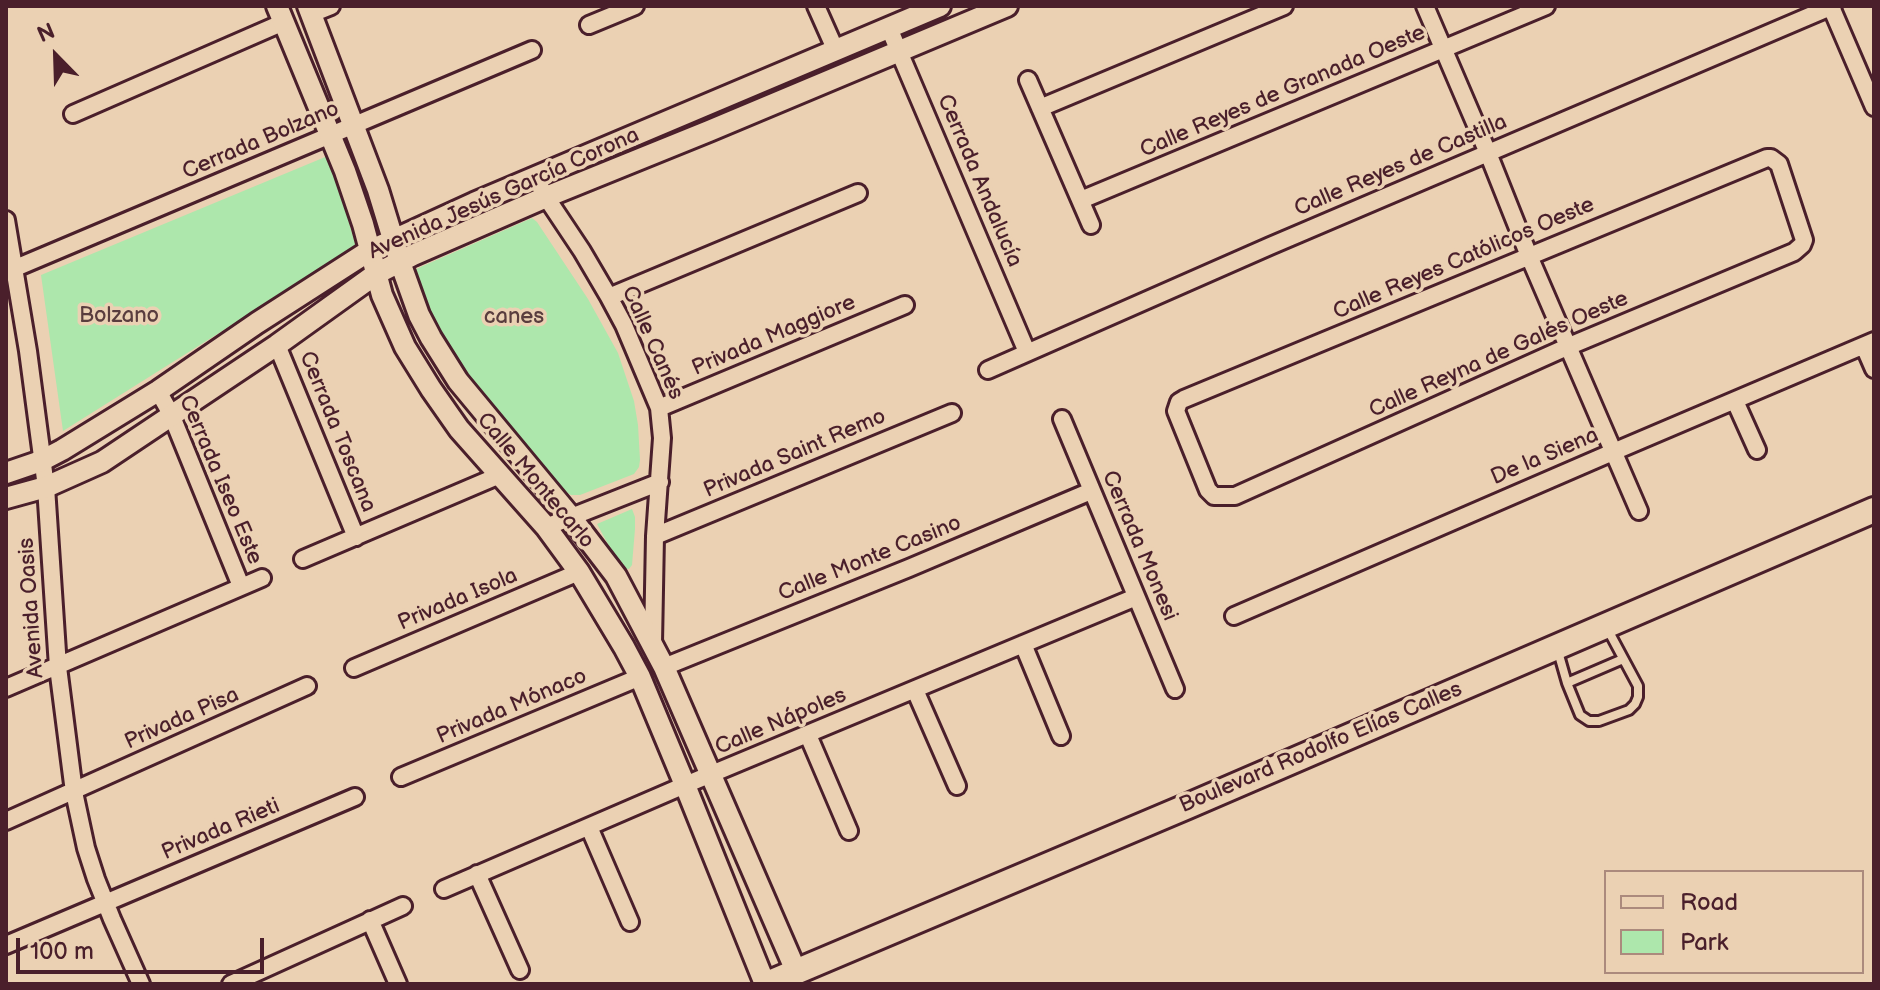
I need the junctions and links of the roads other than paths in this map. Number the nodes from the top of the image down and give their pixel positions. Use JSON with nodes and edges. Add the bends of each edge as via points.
{"nodes":[{"id":1,"x":331,"y":6,"type":"edge"},
{"id":2,"x":816,"y":6,"type":"edge"},
{"id":3,"x":940,"y":6,"type":"edge"},
{"id":4,"x":1007,"y":6,"type":"edge"},
{"id":5,"x":1284,"y":6,"type":"edge"},
{"id":6,"x":1425,"y":6,"type":"edge"},
{"id":7,"x":1546,"y":6,"type":"edge"},
{"id":8,"x":1832,"y":7,"type":"edge"},
{"id":9,"x":624,"y":8,"type":"edge"},
{"id":10,"x":309,"y":10,"type":"edge"},
{"id":11,"x":280,"y":14,"type":"edge"},
{"id":12,"x":589,"y":25,"type":"dead end"},
{"id":13,"x":889,"y":28,"type":"junction"},
{"id":14,"x":1443,"y":48,"type":"junction"},
{"id":15,"x":532,"y":50,"type":"dead end"},
{"id":16,"x":836,"y":51,"type":"junction"},
{"id":17,"x":899,"y":52,"type":"junction"},
{"id":18,"x":1028,"y":80,"type":"dead end"},
{"id":19,"x":1874,"y":107,"type":"edge"},
{"id":20,"x":1040,"y":108,"type":"junction"},
{"id":21,"x":73,"y":114,"type":"dead end"},
{"id":22,"x":355,"y":125,"type":"junction"},
{"id":23,"x":331,"y":134,"type":"junction"},
{"id":24,"x":1488,"y":153,"type":"junction"},
{"id":25,"x":535,"y":177,"type":"junction"},
{"id":26,"x":858,"y":193,"type":"dead end"},
{"id":27,"x":546,"y":197,"type":"junction"},
{"id":28,"x":1081,"y":200,"type":"junction"},
{"id":29,"x":6,"y":220,"type":"edge"},
{"id":30,"x":1091,"y":225,"type":"dead end"},
{"id":31,"x":393,"y":239,"type":"junction"},
{"id":32,"x":1804,"y":240,"type":"joint"},
{"id":33,"x":369,"y":251,"type":"junction"},
{"id":34,"x":1529,"y":256,"type":"junction"},
{"id":35,"x":400,"y":262,"type":"junction"},
{"id":36,"x":10,"y":270,"type":"edge"},
{"id":37,"x":376,"y":274,"type":"junction"},
{"id":38,"x":609,"y":297,"type":"junction"},
{"id":39,"x":905,"y":305,"type":"dead end"},
{"id":40,"x":1869,"y":344,"type":"edge"},
{"id":41,"x":277,"y":345,"type":"junction"},
{"id":42,"x":1567,"y":347,"type":"junction"},
{"id":43,"x":1027,"y":352,"type":"junction"},
{"id":44,"x":1874,"y":369,"type":"edge"},
{"id":45,"x":988,"y":370,"type":"dead end"},
{"id":46,"x":158,"y":391,"type":"junction"},
{"id":47,"x":1735,"y":401,"type":"junction"},
{"id":48,"x":659,"y":408,"type":"junction"},
{"id":49,"x":952,"y":413,"type":"dead end"},
{"id":50,"x":171,"y":414,"type":"junction"},
{"id":51,"x":1062,"y":419,"type":"dead end"},
{"id":52,"x":1757,"y":450,"type":"dead end"},
{"id":53,"x":1613,"y":452,"type":"junction"},
{"id":54,"x":41,"y":461,"type":"junction"},
{"id":55,"x":6,"y":473,"type":"edge"},
{"id":56,"x":500,"y":475,"type":"junction"},
{"id":57,"x":660,"y":482,"type":"junction"},
{"id":58,"x":46,"y":487,"type":"junction"},
{"id":59,"x":1208,"y":490,"type":"joint"},
{"id":60,"x":1091,"y":491,"type":"junction"},
{"id":61,"x":6,"y":498,"type":"edge"},
{"id":62,"x":1874,"y":510,"type":"edge"},
{"id":63,"x":1639,"y":511,"type":"dead end"},
{"id":64,"x":570,"y":516,"type":"junction"},
{"id":65,"x":546,"y":527,"type":"junction"},
{"id":66,"x":655,"y":536,"type":"junction"},
{"id":67,"x":356,"y":537,"type":"junction"},
{"id":68,"x":303,"y":559,"type":"dead end"},
{"id":69,"x":579,"y":572,"type":"junction"},
{"id":70,"x":262,"y":578,"type":"dead end"},
{"id":71,"x":241,"y":586,"type":"junction"},
{"id":72,"x":1136,"y":597,"type":"junction"},
{"id":73,"x":1234,"y":616,"type":"dead end"},
{"id":74,"x":1605,"y":626,"type":"junction"},
{"id":75,"x":653,"y":643,"type":"junction"},
{"id":76,"x":1023,"y":644,"type":"junction"},
{"id":77,"x":1557,"y":647,"type":"junction"},
{"id":78,"x":1623,"y":659,"type":"junction"},
{"id":79,"x":58,"y":667,"type":"junction"},
{"id":80,"x":664,"y":667,"type":"junction"},
{"id":81,"x":354,"y":668,"type":"dead end"},
{"id":82,"x":640,"y":677,"type":"junction"},
{"id":83,"x":1567,"y":683,"type":"junction"},
{"id":84,"x":307,"y":686,"type":"dead end"},
{"id":85,"x":6,"y":688,"type":"edge"},
{"id":86,"x":1175,"y":689,"type":"dead end"},
{"id":87,"x":915,"y":690,"type":"junction"},
{"id":88,"x":808,"y":735,"type":"junction"},
{"id":89,"x":1061,"y":736,"type":"dead end"},
{"id":90,"x":712,"y":775,"type":"junction"},
{"id":91,"x":401,"y":777,"type":"dead end"},
{"id":92,"x":685,"y":785,"type":"junction"},
{"id":93,"x":957,"y":786,"type":"dead end"},
{"id":94,"x":74,"y":792,"type":"junction"},
{"id":95,"x":355,"y":797,"type":"dead end"},
{"id":96,"x":6,"y":821,"type":"edge"},
{"id":97,"x":589,"y":827,"type":"junction"},
{"id":98,"x":849,"y":831,"type":"dead end"},
{"id":99,"x":477,"y":874,"type":"junction"},
{"id":100,"x":444,"y":889,"type":"dead end"},
{"id":101,"x":106,"y":904,"type":"junction"},
{"id":102,"x":403,"y":906,"type":"dead end"},
{"id":103,"x":370,"y":920,"type":"junction"},
{"id":104,"x":630,"y":922,"type":"dead end"},
{"id":105,"x":6,"y":945,"type":"edge"},
{"id":106,"x":520,"y":970,"type":"dead end"},
{"id":107,"x":796,"y":971,"type":"junction"},
{"id":108,"x":269,"y":977,"type":"edge"},
{"id":109,"x":141,"y":984,"type":"edge"},
{"id":110,"x":231,"y":984,"type":"edge"},
{"id":111,"x":398,"y":984,"type":"edge"},
{"id":112,"x":766,"y":984,"type":"edge"}],
"edges":[{"from":1,"to":10,"type":"street"},
{"from":2,"to":16,"type":"street"},
{"from":3,"to":13,"type":"street","name":"Avenida Jesús García Corona"},
{"from":4,"to":17,"type":"street","name":"Avenida Jesús García Corona"},
{"from":5,"to":20,"type":"street"},
{"from":6,"to":14,"type":"street"},
{"from":7,"to":14,"type":"street","name":"Calle Reyes de Granada Oeste"},
{"from":8,"to":19,"type":"street"},
{"from":8,"to":24,"type":"street","name":"Calle Reyes de Castilla"},
{"from":9,"to":12,"type":"street"},
{"from":10,"to":22,"type":"street","name":"Calle Montecarlo"},
{"from":11,"to":21,"type":"street"},
{"from":11,"to":23,"type":"street","name":"Calle Montecarlo"},
{"from":13,"to":16,"type":"street","name":"Avenida Jesús García Corona"},
{"from":13,"to":17,"type":"street","name":"Cerrada Andalucía"},
{"from":14,"to":24,"type":"street"},
{"from":14,"to":28,"type":"street","name":"Calle Reyes de Granada Oeste"},
{"from":15,"to":22,"type":"street","name":"Cerrada Bolzano"},
{"from":16,"to":25,"type":"street","name":"Avenida Jesús García Corona"},
{"from":17,"to":27,"type":"street","name":"Avenida Jesús García Corona"},
{"from":17,"to":43,"type":"street","name":"Cerrada Andalucía"},
{"from":18,"to":20,"type":"street"},
{"from":20,"to":28,"type":"street"},
{"from":22,"to":23,"type":"street","name":"Cerrada Bolzano"},
{"from":22,"to":31,"type":"street","name":"Calle Montecarlo"},
{"from":23,"to":33,"type":"street","name":"Calle Montecarlo"},
{"from":23,"to":36,"type":"street","name":"Cerrada Bolzano"},
{"from":24,"to":34,"type":"street"},
{"from":24,"to":43,"type":"street","name":"Calle Reyes de Castilla"},
{"from":25,"to":27,"type":"street","name":"Calle Canés"},
{"from":25,"to":31,"type":"street","name":"Avenida Jesús García Corona"},
{"from":26,"to":38,"type":"street"},
{"from":27,"to":35,"type":"street","name":"Avenida Jesús García Corona"},
{"from":27,"to":38,"type":"street","name":"Calle Canés"},
{"from":28,"to":30,"type":"street"},
{"from":29,"to":36,"type":"street","name":"Avenida Oasis"},
{"from":31,"to":33,"type":"street","name":"Avenida Jesús García Corona"},
{"from":31,"to":35,"type":"street","name":"Calle Montecarlo"},
{"from":32,"to":34,"type":"street","name":"Calle Reyes Católicos Oeste","via":[[1779,164],[1771,158]]},
{"from":32,"to":42,"type":"street","name":"Calle Reyna de Galés Oeste","via":[[1794,252]]},
{"from":33,"to":37,"type":"street","name":"Calle Montecarlo"},
{"from":33,"to":46,"type":"street","name":"Avenida Jesús García Corona"},
{"from":34,"to":42,"type":"street"},
{"from":34,"to":59,"type":"street","name":"Calle Reyes Católicos Oeste","via":[[1179,402],[1176,411]]},
{"from":35,"to":37,"type":"street","name":"Avenida Jesús García Corona"},
{"from":35,"to":64,"type":"street","name":"Calle Montecarlo","via":[[419,315],[458,381]]},
{"from":36,"to":54,"type":"street","name":"Avenida Oasis","via":[[28,351]]},
{"from":37,"to":41,"type":"street","name":"Avenida Jesús García Corona"},
{"from":37,"to":56,"type":"street","name":"Calle Montecarlo","via":[[405,347],[459,429]]},
{"from":38,"to":48,"type":"street","name":"Calle Canés"},
{"from":39,"to":48,"type":"street","name":"Privada Maggiore"},
{"from":40,"to":44,"type":"street"},
{"from":40,"to":47,"type":"street","name":"De la Siena"},
{"from":41,"to":50,"type":"street","name":"Avenida Jesús García Corona"},
{"from":41,"to":67,"type":"street","name":"Cerrada Toscana"},
{"from":42,"to":53,"type":"street"},
{"from":42,"to":59,"type":"street","name":"Calle Reyna de Galés Oeste","via":[[1235,496],[1214,496]]},
{"from":43,"to":45,"type":"street","name":"Calle Reyes de Castilla"},
{"from":46,"to":50,"type":"street","name":"Cerrada Iseo Este"},
{"from":46,"to":54,"type":"street","name":"Avenida Jesús García Corona"},
{"from":47,"to":52,"type":"street"},
{"from":47,"to":53,"type":"street","name":"De la Siena"},
{"from":48,"to":57,"type":"street","name":"Calle Canés"},
{"from":49,"to":66,"type":"street","name":"Privada Saint Remo"},
{"from":50,"to":58,"type":"street","name":"Avenida Jesús García Corona","via":[[102,462]]},
{"from":50,"to":71,"type":"street","name":"Cerrada Iseo Este"},
{"from":51,"to":60,"type":"street","name":"Cerrada Monesi"},
{"from":53,"to":63,"type":"street"},
{"from":53,"to":73,"type":"street","name":"De la Siena"},
{"from":54,"to":55,"type":"street","name":"Avenida Jesús García Corona"},
{"from":54,"to":58,"type":"street","name":"Avenida Oasis"},
{"from":56,"to":65,"type":"street","name":"Calle Montecarlo"},
{"from":56,"to":67,"type":"street","name":"Cerrada Toscana"},
{"from":57,"to":64,"type":"street"},
{"from":57,"to":66,"type":"street","name":"Calle Canés"},
{"from":58,"to":61,"type":"street","name":"Avenida Jesús García Corona"},
{"from":58,"to":79,"type":"street","name":"Avenida Oasis"},
{"from":60,"to":72,"type":"street","name":"Cerrada Monesi"},
{"from":60,"to":80,"type":"street","name":"Calle Monte Casino"},
{"from":62,"to":74,"type":"main road","name":"Boulevard Rodolfo Elías Calles"},
{"from":64,"to":65,"type":"street"},
{"from":64,"to":75,"type":"street","name":"Calle Montecarlo","via":[[616,576]]},
{"from":65,"to":69,"type":"street","name":"Calle Montecarlo"},
{"from":66,"to":75,"type":"street","name":"Calle Canés"},
{"from":67,"to":68,"type":"street","name":"Cerrada Toscana"},
{"from":69,"to":81,"type":"street","name":"Privada Isola"},
{"from":69,"to":82,"type":"street","name":"Calle Montecarlo"},
{"from":70,"to":71,"type":"street","name":"Cerrada Iseo Este"},
{"from":71,"to":79,"type":"street","name":"Cerrada Iseo Este"},
{"from":72,"to":76,"type":"street","name":"Calle Nápoles"},
{"from":72,"to":86,"type":"street","name":"Cerrada Monesi"},
{"from":74,"to":77,"type":"main road","name":"Boulevard Rodolfo Elías Calles"},
{"from":74,"to":78,"type":"lane"},
{"from":75,"to":80,"type":"street","name":"Calle Montecarlo"},
{"from":76,"to":87,"type":"street","name":"Calle Nápoles"},
{"from":76,"to":89,"type":"street"},
{"from":77,"to":83,"type":"lane"},
{"from":77,"to":107,"type":"main road","name":"Boulevard Rodolfo Elías Calles"},
{"from":78,"to":83,"type":"lane"},
{"from":78,"to":83,"type":"lane","via":[[1638,686],[1629,710],[1589,721],[1580,715]]},
{"from":79,"to":85,"type":"street","name":"Cerrada Iseo Este"},
{"from":79,"to":94,"type":"street","name":"Avenida Oasis"},
{"from":80,"to":90,"type":"street","name":"Calle Montecarlo"},
{"from":82,"to":91,"type":"street","name":"Privada Mónaco"},
{"from":82,"to":92,"type":"street","name":"Calle Montecarlo"},
{"from":84,"to":94,"type":"street","name":"Privada Pisa"},
{"from":87,"to":88,"type":"street","name":"Calle Nápoles"},
{"from":87,"to":93,"type":"street"},
{"from":88,"to":90,"type":"street","name":"Calle Nápoles"},
{"from":88,"to":98,"type":"street"},
{"from":90,"to":92,"type":"street","name":"Calle Nápoles"},
{"from":90,"to":107,"type":"street","name":"Calle Montecarlo"},
{"from":92,"to":97,"type":"street","name":"Calle Nápoles"},
{"from":92,"to":112,"type":"street","name":"Calle Montecarlo"},
{"from":94,"to":96,"type":"street","name":"Privada Pisa"},
{"from":94,"to":101,"type":"street","name":"Avenida Oasis"},
{"from":95,"to":101,"type":"street","name":"Privada Rieti"},
{"from":97,"to":99,"type":"street","name":"Calle Nápoles"},
{"from":97,"to":104,"type":"street"},
{"from":99,"to":100,"type":"street","name":"Calle Nápoles"},
{"from":99,"to":106,"type":"street"},
{"from":101,"to":105,"type":"street","name":"Privada Rieti"},
{"from":101,"to":109,"type":"street","name":"Avenida Oasis"},
{"from":102,"to":103,"type":"street"},
{"from":103,"to":108,"type":"street"},
{"from":103,"to":111,"type":"street"},
{"from":107,"to":112,"type":"main road","name":"Boulevard Rodolfo Elías Calles"},
{"from":108,"to":110,"type":"street"}]}
